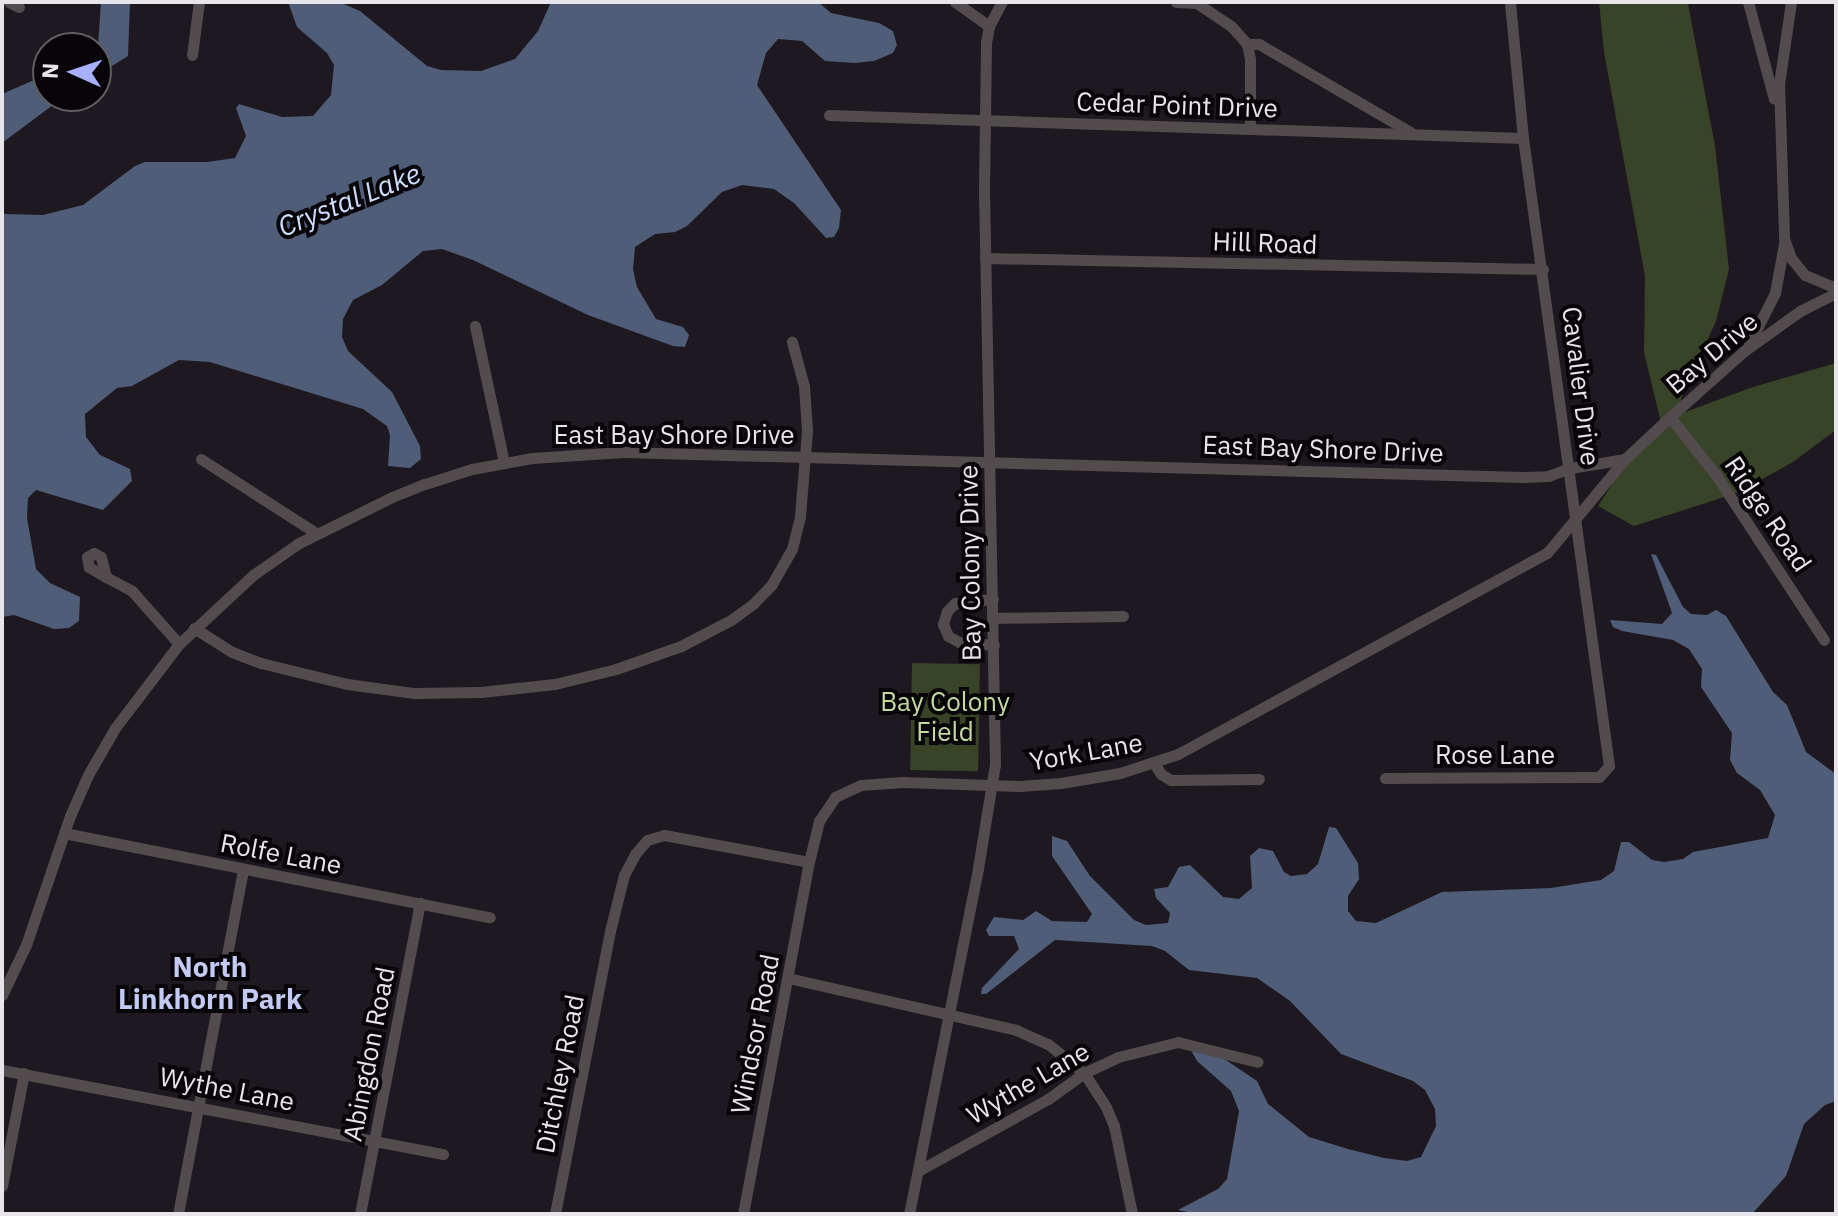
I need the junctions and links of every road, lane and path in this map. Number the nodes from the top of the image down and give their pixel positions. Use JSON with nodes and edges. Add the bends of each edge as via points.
{"nodes":[{"id":1,"x":199,"y":2,"type":"edge"},
{"id":2,"x":955,"y":2,"type":"edge"},
{"id":3,"x":1002,"y":2,"type":"edge"},
{"id":4,"x":1176,"y":2,"type":"edge"},
{"id":5,"x":1195,"y":2,"type":"edge"},
{"id":6,"x":1510,"y":2,"type":"edge"},
{"id":7,"x":1748,"y":2,"type":"edge"},
{"id":8,"x":1791,"y":2,"type":"edge"},
{"id":9,"x":989,"y":26,"type":"junction"},
{"id":10,"x":1247,"y":44,"type":"junction"},
{"id":11,"x":192,"y":55,"type":"dead end"},
{"id":12,"x":829,"y":115,"type":"dead end"},
{"id":13,"x":985,"y":121,"type":"junction"},
{"id":14,"x":1779,"y":127,"type":"junction"},
{"id":15,"x":1250,"y":129,"type":"junction"},
{"id":16,"x":1413,"y":134,"type":"junction"},
{"id":17,"x":1523,"y":138,"type":"junction"},
{"id":18,"x":1785,"y":242,"type":"junction"},
{"id":19,"x":985,"y":258,"type":"junction"},
{"id":20,"x":1543,"y":269,"type":"junction"},
{"id":21,"x":1836,"y":290,"type":"edge"},
{"id":22,"x":475,"y":326,"type":"dead end"},
{"id":23,"x":792,"y":342,"type":"dead end"},
{"id":24,"x":1744,"y":351,"type":"junction"},
{"id":25,"x":1670,"y":417,"type":"junction"},
{"id":26,"x":805,"y":458,"type":"junction"},
{"id":27,"x":201,"y":459,"type":"dead end"},
{"id":28,"x":1625,"y":459,"type":"junction"},
{"id":29,"x":504,"y":463,"type":"junction"},
{"id":30,"x":990,"y":463,"type":"junction"},
{"id":31,"x":1570,"y":468,"type":"junction"},
{"id":32,"x":1576,"y":517,"type":"junction"},
{"id":33,"x":316,"y":533,"type":"junction"},
{"id":34,"x":106,"y":577,"type":"dead end"},
{"id":35,"x":993,"y":599,"type":"junction"},
{"id":36,"x":1123,"y":616,"type":"dead end"},
{"id":37,"x":993,"y":618,"type":"junction"},
{"id":38,"x":194,"y":628,"type":"junction"},
{"id":39,"x":1824,"y":640,"type":"dead end"},
{"id":40,"x":179,"y":644,"type":"junction"},
{"id":41,"x":994,"y":645,"type":"junction"},
{"id":42,"x":1154,"y":763,"type":"junction"},
{"id":43,"x":1604,"y":774,"type":"joint"},
{"id":44,"x":1385,"y":778,"type":"dead end"},
{"id":45,"x":1259,"y":779,"type":"dead end"},
{"id":46,"x":993,"y":784,"type":"junction"},
{"id":47,"x":64,"y":833,"type":"junction"},
{"id":48,"x":809,"y":862,"type":"junction"},
{"id":49,"x":243,"y":869,"type":"junction"},
{"id":50,"x":420,"y":903,"type":"junction"},
{"id":51,"x":490,"y":917,"type":"dead end"},
{"id":52,"x":788,"y":978,"type":"junction"},
{"id":53,"x":2,"y":995,"type":"edge"},
{"id":54,"x":949,"y":1015,"type":"junction"},
{"id":55,"x":1258,"y":1062,"type":"dead end"},
{"id":56,"x":2,"y":1070,"type":"edge"},
{"id":57,"x":24,"y":1073,"type":"junction"},
{"id":58,"x":1084,"y":1073,"type":"junction"},
{"id":59,"x":199,"y":1105,"type":"junction"},
{"id":60,"x":374,"y":1140,"type":"junction"},
{"id":61,"x":443,"y":1154,"type":"dead end"},
{"id":62,"x":918,"y":1171,"type":"junction"},
{"id":63,"x":2,"y":1186,"type":"edge"},
{"id":64,"x":178,"y":1214,"type":"edge"},
{"id":65,"x":360,"y":1214,"type":"edge"},
{"id":66,"x":555,"y":1214,"type":"edge"},
{"id":67,"x":743,"y":1214,"type":"edge"},
{"id":68,"x":909,"y":1214,"type":"edge"},
{"id":69,"x":1132,"y":1214,"type":"edge"}],
"edges":[{"from":1,"to":11,"type":"street"},
{"from":2,"to":9,"type":"street"},
{"from":3,"to":9,"type":"street","name":"Bay Colony Drive"},
{"from":4,"to":5,"type":"street"},
{"from":5,"to":10,"type":"street"},
{"from":6,"to":17,"type":"street","name":"Cavalier Drive"},
{"from":7,"to":14,"type":"street"},
{"from":8,"to":14,"type":"street","via":[[1779,84]]},
{"from":9,"to":13,"type":"street","name":"Bay Colony Drive"},
{"from":10,"to":15,"type":"street"},
{"from":10,"to":16,"type":"street","via":[[1259,44]]},
{"from":12,"to":13,"type":"street","name":"Cedar Point Drive"},
{"from":13,"to":15,"type":"street","name":"Cedar Point Drive"},
{"from":13,"to":19,"type":"street","name":"Bay Colony Drive"},
{"from":14,"to":18,"type":"street"},
{"from":15,"to":16,"type":"street","name":"Cedar Point Drive"},
{"from":16,"to":17,"type":"street","name":"Cedar Point Drive"},
{"from":17,"to":20,"type":"street","name":"Cavalier Drive"},
{"from":18,"to":21,"type":"street","via":[[1805,275]]},
{"from":18,"to":24,"type":"street","via":[[1775,293]]},
{"from":19,"to":20,"type":"street","name":"Hill Road"},
{"from":19,"to":30,"type":"street","name":"Bay Colony Drive"},
{"from":20,"to":31,"type":"street","name":"Cavalier Drive"},
{"from":21,"to":24,"type":"street","name":"Bay Drive"},
{"from":22,"to":29,"type":"street"},
{"from":23,"to":26,"type":"street","via":[[804,386]]},
{"from":24,"to":25,"type":"street","name":"Bay Drive"},
{"from":25,"to":28,"type":"street","name":"Bay Drive"},
{"from":25,"to":39,"type":"street","name":"Ridge Road","via":[[1723,485]]},
{"from":26,"to":29,"type":"street","name":"East Bay Shore Drive","via":[[623,452]]},
{"from":26,"to":30,"type":"street","name":"East Bay Shore Drive"},
{"from":26,"to":38,"type":"street","via":[[797,533],[783,567],[763,595],[731,620],[681,646],[586,677],[481,692],[384,690],[261,663],[214,643]]},
{"from":27,"to":33,"type":"street"},
{"from":28,"to":31,"type":"street"},
{"from":28,"to":32,"type":"street","name":"Bay Drive"},
{"from":29,"to":33,"type":"street","name":"East Bay Shore Drive","via":[[395,495]]},
{"from":30,"to":31,"type":"street","name":"East Bay Shore Drive","via":[[1523,477],[1556,475]]},
{"from":30,"to":35,"type":"street","name":"Bay Colony Drive"},
{"from":31,"to":32,"type":"street","name":"Cavalier Drive"},
{"from":32,"to":42,"type":"street","name":"York Lane","via":[[1540,558]]},
{"from":32,"to":43,"type":"street","name":"Cavalier Drive","via":[[1609,766]]},
{"from":33,"to":38,"type":"street","name":"East Bay Shore Drive","via":[[253,575]]},
{"from":34,"to":40,"type":"street","via":[[132,591]]},
{"from":35,"to":37,"type":"street","name":"Bay Colony Drive"},
{"from":35,"to":41,"type":"street","via":[[955,603],[943,624],[953,640]]},
{"from":36,"to":37,"type":"street"},
{"from":37,"to":41,"type":"street","name":"Bay Colony Drive"},
{"from":38,"to":40,"type":"street","name":"East Bay Shore Drive"},
{"from":40,"to":47,"type":"street","name":"East Bay Shore Drive","via":[[99,754]]},
{"from":41,"to":46,"type":"street","name":"Bay Colony Drive"},
{"from":42,"to":45,"type":"street","via":[[1171,780]]},
{"from":42,"to":46,"type":"street","name":"York Lane","via":[[1061,783]]},
{"from":43,"to":44,"type":"street","name":"Rose Lane"},
{"from":46,"to":48,"type":"street","name":"York Lane","via":[[851,787],[822,813]]},
{"from":46,"to":54,"type":"street","name":"Bay Colony Drive"},
{"from":47,"to":49,"type":"street","name":"Rolfe Lane"},
{"from":47,"to":53,"type":"street","name":"East Bay Shore Drive","via":[[26,945]]},
{"from":48,"to":52,"type":"street","name":"Windsor Road"},
{"from":48,"to":66,"type":"street","name":"Ditchley Road","via":[[656,836],[630,863],[608,941]]},
{"from":49,"to":50,"type":"street","name":"Rolfe Lane"},
{"from":49,"to":59,"type":"street"},
{"from":50,"to":51,"type":"street","name":"Rolfe Lane"},
{"from":50,"to":60,"type":"street","name":"Abingdon Road"},
{"from":52,"to":54,"type":"street"},
{"from":52,"to":67,"type":"street","name":"Windsor Road"},
{"from":54,"to":58,"type":"street","via":[[1031,1035]]},
{"from":54,"to":62,"type":"street","name":"Bay Colony Drive"},
{"from":55,"to":58,"type":"street","name":"Wythe Lane","via":[[1178,1042],[1118,1057]]},
{"from":56,"to":57,"type":"street","name":"Wythe Lane"},
{"from":57,"to":59,"type":"street","name":"Wythe Lane"},
{"from":57,"to":63,"type":"street"},
{"from":58,"to":62,"type":"street","name":"Wythe Lane","via":[[1048,1099]]},
{"from":58,"to":69,"type":"street","via":[[1114,1126]]},
{"from":59,"to":60,"type":"street","name":"Wythe Lane"},
{"from":59,"to":64,"type":"street"},
{"from":60,"to":61,"type":"street","name":"Wythe Lane"},
{"from":60,"to":65,"type":"street","name":"Abingdon Road"},
{"from":62,"to":68,"type":"street","name":"Bay Colony Drive"}]}
